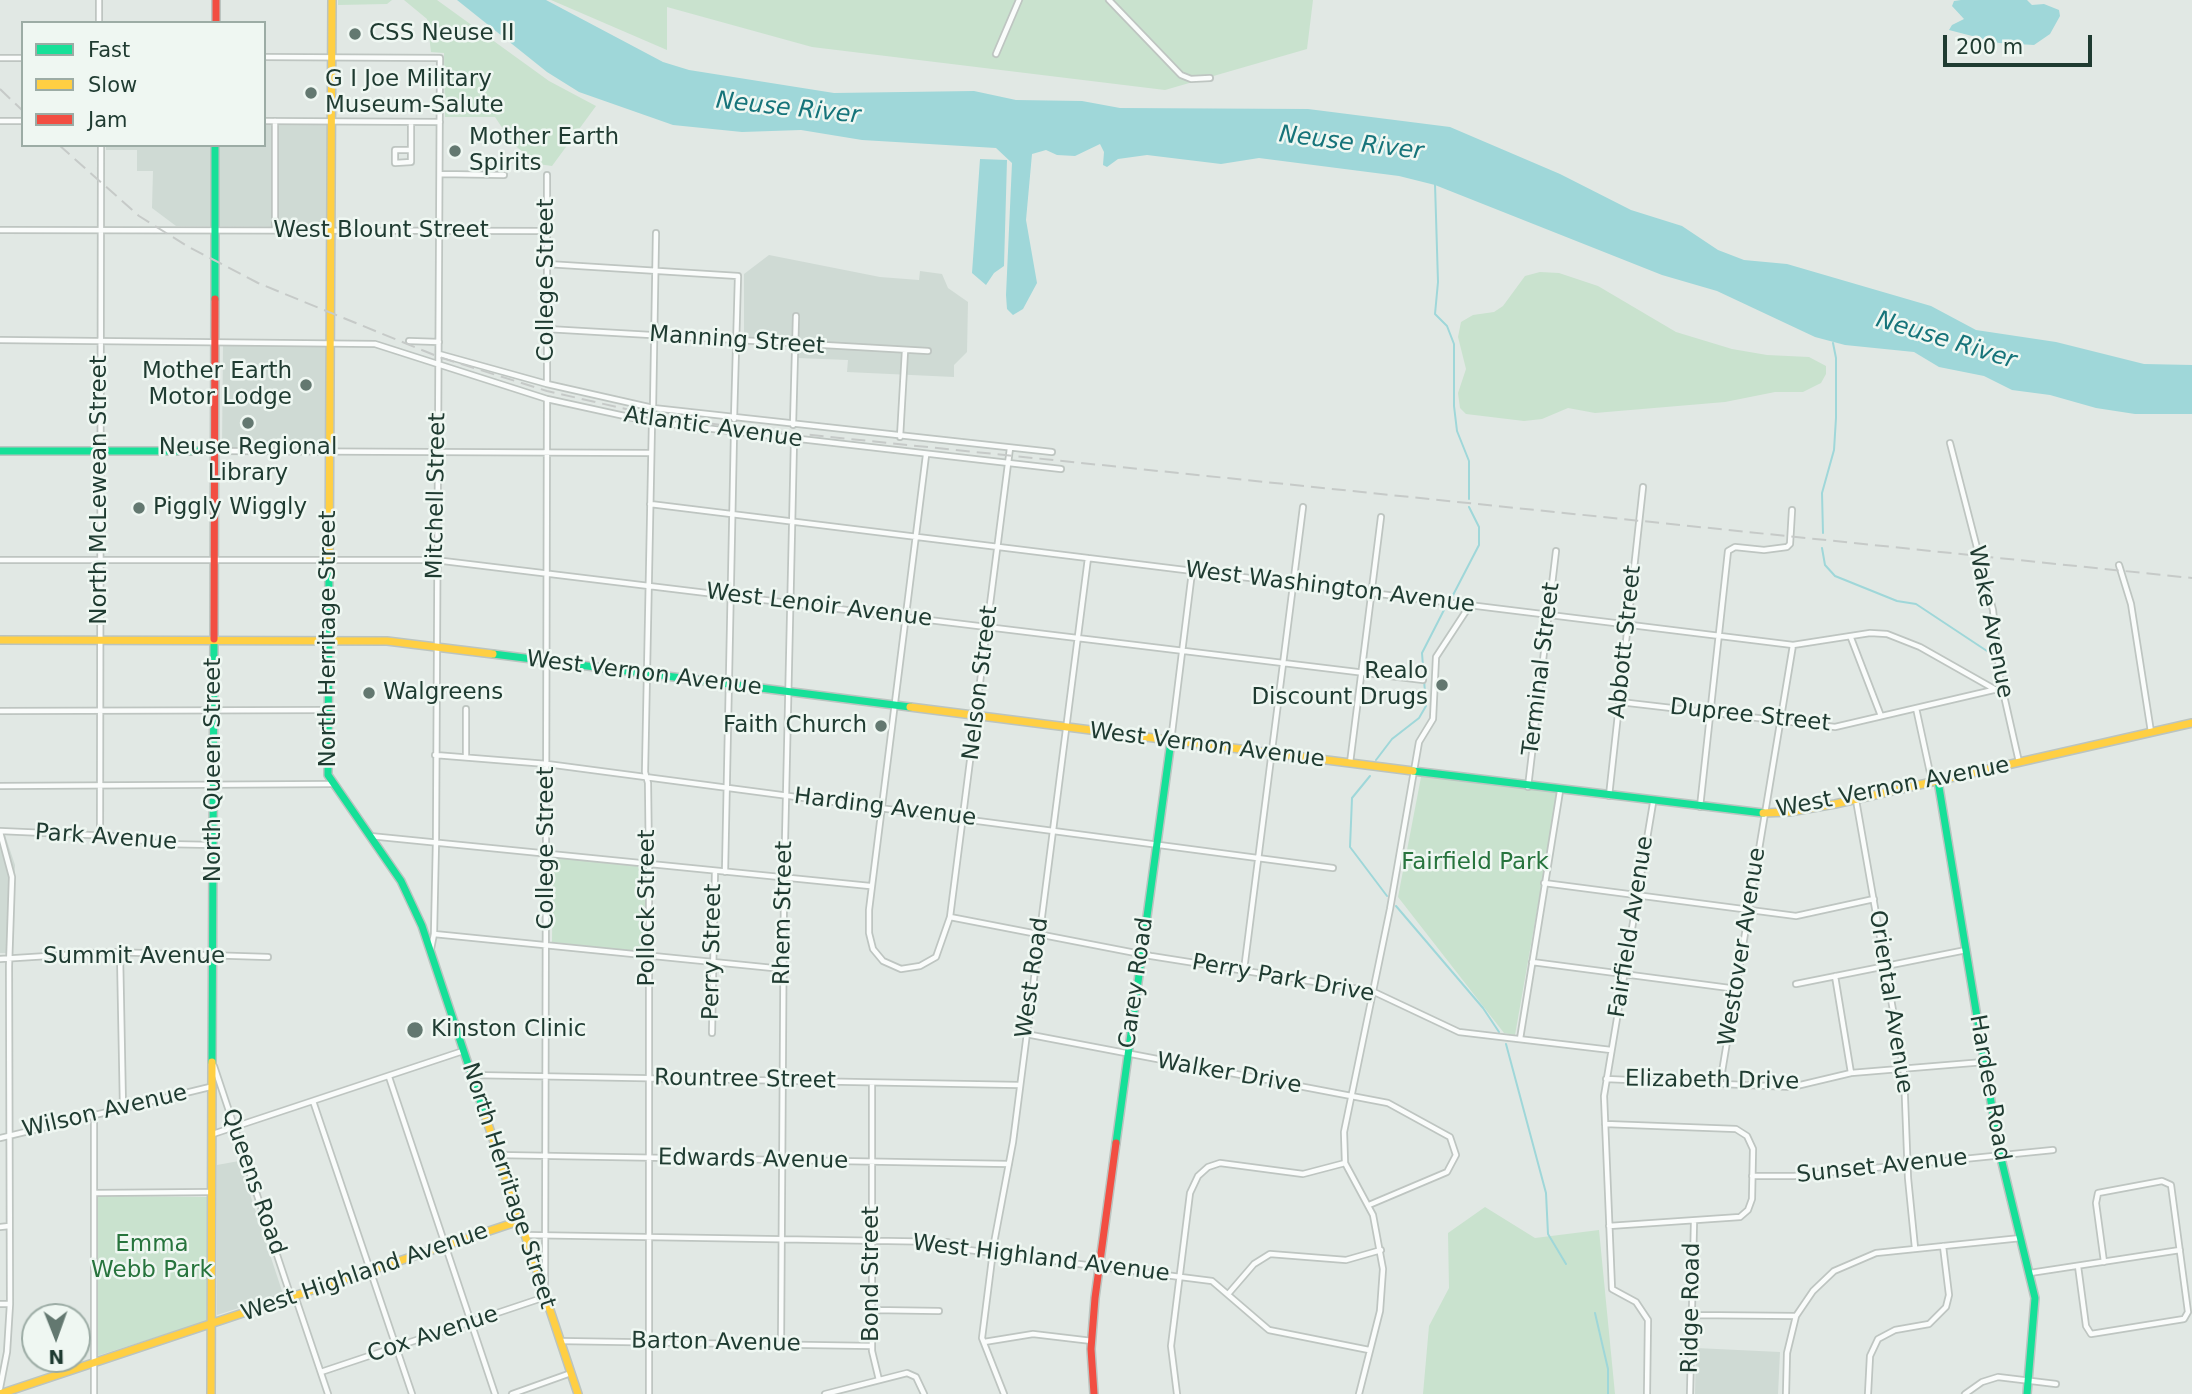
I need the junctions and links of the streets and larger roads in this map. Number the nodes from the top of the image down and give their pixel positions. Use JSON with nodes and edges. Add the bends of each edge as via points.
{"nodes":[{"id":1,"x":99,"y":0,"type":"edge"},
{"id":2,"x":216,"y":0,"type":"edge"},
{"id":3,"x":332,"y":0,"type":"edge"},
{"id":4,"x":1019,"y":0,"type":"edge"},
{"id":5,"x":1109,"y":0,"type":"edge"},
{"id":6,"x":99,"y":21,"type":"edge"},
{"id":7,"x":216,"y":21,"type":"edge"},
{"id":8,"x":996,"y":54,"type":"dead end"},
{"id":9,"x":266,"y":57,"type":"edge"},
{"id":10,"x":331,"y":57,"type":"junction"},
{"id":11,"x":0,"y":58,"type":"edge"},
{"id":12,"x":21,"y":58,"type":"edge"},
{"id":13,"x":1210,"y":78,"type":"dead end"},
{"id":14,"x":0,"y":121,"type":"edge"},
{"id":15,"x":21,"y":121,"type":"edge"},
{"id":16,"x":266,"y":121,"type":"edge"},
{"id":17,"x":275,"y":121,"type":"junction"},
{"id":18,"x":331,"y":121,"type":"junction"},
{"id":19,"x":411,"y":122,"type":"junction"},
{"id":20,"x":440,"y":122,"type":"junction"},
{"id":21,"x":101,"y":147,"type":"edge"},
{"id":22,"x":215,"y":147,"type":"edge"},
{"id":23,"x":411,"y":150,"type":"junction"},
{"id":24,"x":440,"y":174,"type":"junction"},
{"id":25,"x":504,"y":175,"type":"dead end"},
{"id":26,"x":547,"y":175,"type":"dead end"},
{"id":27,"x":0,"y":230,"type":"edge"},
{"id":28,"x":215,"y":230,"type":"junction"},
{"id":29,"x":275,"y":230,"type":"junction"},
{"id":30,"x":331,"y":230,"type":"junction"},
{"id":31,"x":101,"y":231,"type":"junction"},
{"id":32,"x":438,"y":231,"type":"junction"},
{"id":33,"x":547,"y":231,"type":"junction"},
{"id":34,"x":656,"y":233,"type":"dead end"},
{"id":35,"x":547,"y":264,"type":"junction"},
{"id":36,"x":655,"y":271,"type":"junction"},
{"id":37,"x":796,"y":316,"type":"dead end"},
{"id":38,"x":547,"y":329,"type":"junction"},
{"id":39,"x":654,"y":336,"type":"junction"},
{"id":40,"x":0,"y":340,"type":"edge"},
{"id":41,"x":409,"y":341,"type":"dead end"},
{"id":42,"x":736,"y":341,"type":"junction"},
{"id":43,"x":101,"y":342,"type":"junction"},
{"id":44,"x":215,"y":342,"type":"junction"},
{"id":45,"x":439,"y":342,"type":"junction"},
{"id":46,"x":330,"y":343,"type":"junction"},
{"id":47,"x":794,"y":345,"type":"junction"},
{"id":48,"x":905,"y":351,"type":"junction"},
{"id":49,"x":928,"y":351,"type":"dead end"},
{"id":50,"x":439,"y":354,"type":"junction"},
{"id":51,"x":438,"y":365,"type":"junction"},
{"id":52,"x":547,"y":384,"type":"junction"},
{"id":53,"x":547,"y":399,"type":"junction"},
{"id":54,"x":653,"y":408,"type":"junction"},
{"id":55,"x":734,"y":419,"type":"junction"},
{"id":56,"x":652,"y":422,"type":"junction"},
{"id":57,"x":793,"y":425,"type":"junction"},
{"id":58,"x":734,"y":433,"type":"junction"},
{"id":59,"x":900,"y":437,"type":"junction"},
{"id":60,"x":794,"y":440,"type":"junction"},
{"id":61,"x":1950,"y":443,"type":"dead end"},
{"id":62,"x":1010,"y":448,"type":"junction"},
{"id":63,"x":0,"y":451,"type":"edge"},
{"id":64,"x":101,"y":451,"type":"junction"},
{"id":65,"x":215,"y":451,"type":"junction"},
{"id":66,"x":329,"y":451,"type":"junction"},
{"id":67,"x":437,"y":452,"type":"junction"},
{"id":68,"x":546,"y":452,"type":"junction"},
{"id":69,"x":1052,"y":452,"type":"dead end"},
{"id":70,"x":651,"y":453,"type":"junction"},
{"id":71,"x":926,"y":454,"type":"junction"},
{"id":72,"x":1009,"y":463,"type":"junction"},
{"id":73,"x":1060,"y":469,"type":"dead end"},
{"id":74,"x":1643,"y":487,"type":"dead end"},
{"id":75,"x":650,"y":504,"type":"junction"},
{"id":76,"x":1303,"y":507,"type":"dead end"},
{"id":77,"x":1793,"y":510,"type":"dead end"},
{"id":78,"x":732,"y":514,"type":"junction"},
{"id":79,"x":1381,"y":517,"type":"dead end"},
{"id":80,"x":792,"y":522,"type":"junction"},
{"id":81,"x":915,"y":537,"type":"junction"},
{"id":82,"x":998,"y":548,"type":"junction"},
{"id":83,"x":1556,"y":551,"type":"dead end"},
{"id":84,"x":1088,"y":558,"type":"junction"},
{"id":85,"x":328,"y":559,"type":"junction"},
{"id":86,"x":0,"y":560,"type":"edge"},
{"id":87,"x":100,"y":560,"type":"junction"},
{"id":88,"x":214,"y":560,"type":"junction"},
{"id":89,"x":436,"y":560,"type":"junction"},
{"id":90,"x":2119,"y":565,"type":"dead end"},
{"id":91,"x":1192,"y":572,"type":"junction"},
{"id":92,"x":547,"y":574,"type":"junction"},
{"id":93,"x":1293,"y":584,"type":"junction"},
{"id":94,"x":649,"y":585,"type":"junction"},
{"id":95,"x":1371,"y":594,"type":"junction"},
{"id":96,"x":731,"y":596,"type":"junction"},
{"id":97,"x":791,"y":603,"type":"junction"},
{"id":98,"x":1470,"y":605,"type":"junction"},
{"id":99,"x":1549,"y":614,"type":"junction"},
{"id":100,"x":905,"y":617,"type":"junction"},
{"id":101,"x":1629,"y":624,"type":"junction"},
{"id":102,"x":988,"y":627,"type":"junction"},
{"id":103,"x":1719,"y":635,"type":"junction"},
{"id":104,"x":1079,"y":638,"type":"junction"},
{"id":105,"x":1851,"y":638,"type":"junction"},
{"id":106,"x":214,"y":639,"type":"junction"},
{"id":107,"x":328,"y":639,"type":"junction"},
{"id":108,"x":0,"y":640,"type":"edge"},
{"id":109,"x":100,"y":640,"type":"junction"},
{"id":110,"x":1793,"y":645,"type":"junction"},
{"id":111,"x":435,"y":648,"type":"junction"},
{"id":112,"x":1182,"y":650,"type":"junction"},
{"id":113,"x":547,"y":661,"type":"junction"},
{"id":114,"x":1284,"y":663,"type":"junction"},
{"id":115,"x":1362,"y":673,"type":"junction"},
{"id":116,"x":647,"y":674,"type":"junction"},
{"id":117,"x":1423,"y":680,"type":"dead end"},
{"id":118,"x":729,"y":684,"type":"junction"},
{"id":119,"x":1999,"y":689,"type":"junction"},
{"id":120,"x":788,"y":692,"type":"junction"},
{"id":121,"x":1620,"y":702,"type":"junction"},
{"id":122,"x":894,"y":707,"type":"junction"},
{"id":123,"x":1916,"y":708,"type":"junction"},
{"id":124,"x":466,"y":709,"type":"dead end"},
{"id":125,"x":215,"y":710,"type":"junction"},
{"id":126,"x":328,"y":710,"type":"junction"},
{"id":127,"x":0,"y":711,"type":"edge"},
{"id":128,"x":100,"y":711,"type":"junction"},
{"id":129,"x":1710,"y":713,"type":"junction"},
{"id":130,"x":1881,"y":716,"type":"junction"},
{"id":131,"x":977,"y":718,"type":"junction"},
{"id":132,"x":1780,"y":722,"type":"junction"},
{"id":133,"x":2192,"y":723,"type":"edge"},
{"id":134,"x":1067,"y":729,"type":"junction"},
{"id":135,"x":2151,"y":732,"type":"junction"},
{"id":136,"x":1171,"y":741,"type":"junction"},
{"id":137,"x":1272,"y":754,"type":"junction"},
{"id":138,"x":435,"y":755,"type":"junction"},
{"id":139,"x":466,"y":757,"type":"junction"},
{"id":140,"x":2019,"y":762,"type":"junction"},
{"id":141,"x":547,"y":764,"type":"junction"},
{"id":142,"x":1350,"y":764,"type":"junction"},
{"id":143,"x":1416,"y":773,"type":"junction"},
{"id":144,"x":646,"y":777,"type":"junction"},
{"id":145,"x":1935,"y":781,"type":"junction"},
{"id":146,"x":332,"y":784,"type":"junction"},
{"id":147,"x":100,"y":785,"type":"junction"},
{"id":148,"x":213,"y":785,"type":"junction"},
{"id":149,"x":0,"y":786,"type":"edge"},
{"id":150,"x":1528,"y":787,"type":"junction"},
{"id":151,"x":726,"y":788,"type":"junction"},
{"id":152,"x":1560,"y":791,"type":"junction"},
{"id":153,"x":786,"y":795,"type":"junction"},
{"id":154,"x":1609,"y":797,"type":"junction"},
{"id":155,"x":1856,"y":800,"type":"junction"},
{"id":156,"x":1653,"y":803,"type":"junction"},
{"id":157,"x":881,"y":807,"type":"junction"},
{"id":158,"x":1700,"y":809,"type":"junction"},
{"id":159,"x":1765,"y":813,"type":"junction"},
{"id":160,"x":963,"y":818,"type":"junction"},
{"id":161,"x":1054,"y":831,"type":"junction"},
{"id":162,"x":0,"y":832,"type":"edge"},
{"id":163,"x":100,"y":835,"type":"junction"},
{"id":164,"x":367,"y":836,"type":"junction"},
{"id":165,"x":436,"y":841,"type":"junction"},
{"id":166,"x":213,"y":845,"type":"junction"},
{"id":167,"x":1156,"y":845,"type":"junction"},
{"id":168,"x":548,"y":853,"type":"junction"},
{"id":169,"x":1259,"y":858,"type":"junction"},
{"id":170,"x":649,"y":864,"type":"junction"},
{"id":171,"x":1334,"y":868,"type":"dead end"},
{"id":172,"x":715,"y":871,"type":"junction"},
{"id":173,"x":724,"y":872,"type":"junction"},
{"id":174,"x":784,"y":877,"type":"junction"},
{"id":175,"x":1544,"y":883,"type":"junction"},
{"id":176,"x":870,"y":886,"type":"junction"},
{"id":177,"x":1638,"y":895,"type":"junction"},
{"id":178,"x":1874,"y":899,"type":"junction"},
{"id":179,"x":1750,"y":909,"type":"junction"},
{"id":180,"x":950,"y":917,"type":"junction"},
{"id":181,"x":434,"y":934,"type":"junction"},
{"id":182,"x":1040,"y":934,"type":"junction"},
{"id":183,"x":547,"y":945,"type":"junction"},
{"id":184,"x":431,"y":949,"type":"junction"},
{"id":185,"x":1966,"y":950,"type":"junction"},
{"id":186,"x":120,"y":953,"type":"junction"},
{"id":187,"x":1140,"y":954,"type":"junction"},
{"id":188,"x":213,"y":955,"type":"junction"},
{"id":189,"x":648,"y":956,"type":"junction"},
{"id":190,"x":268,"y":957,"type":"dead end"},
{"id":191,"x":0,"y":959,"type":"edge"},
{"id":192,"x":10,"y":959,"type":"junction"},
{"id":193,"x":713,"y":962,"type":"junction"},
{"id":194,"x":1532,"y":962,"type":"junction"},
{"id":195,"x":1885,"y":966,"type":"junction"},
{"id":196,"x":783,"y":969,"type":"junction"},
{"id":197,"x":1244,"y":970,"type":"junction"},
{"id":198,"x":1624,"y":973,"type":"junction"},
{"id":199,"x":1835,"y":976,"type":"junction"},
{"id":200,"x":1797,"y":984,"type":"dead end"},
{"id":201,"x":1737,"y":989,"type":"junction"},
{"id":202,"x":1372,"y":991,"type":"junction"},
{"id":203,"x":712,"y":1033,"type":"dead end"},
{"id":204,"x":1026,"y":1034,"type":"junction"},
{"id":205,"x":1520,"y":1038,"type":"junction"},
{"id":206,"x":1611,"y":1050,"type":"junction"},
{"id":207,"x":463,"y":1051,"type":"junction"},
{"id":208,"x":0,"y":1052,"type":"edge"},
{"id":209,"x":9,"y":1052,"type":"junction"},
{"id":210,"x":1127,"y":1055,"type":"junction"},
{"id":211,"x":1984,"y":1062,"type":"junction"},
{"id":212,"x":214,"y":1066,"type":"junction"},
{"id":213,"x":1903,"y":1068,"type":"junction"},
{"id":214,"x":1851,"y":1073,"type":"junction"},
{"id":215,"x":471,"y":1075,"type":"junction"},
{"id":216,"x":547,"y":1076,"type":"junction"},
{"id":217,"x":389,"y":1077,"type":"junction"},
{"id":218,"x":649,"y":1079,"type":"junction"},
{"id":219,"x":1606,"y":1079,"type":"junction"},
{"id":220,"x":781,"y":1081,"type":"junction"},
{"id":221,"x":872,"y":1083,"type":"junction"},
{"id":222,"x":1720,"y":1084,"type":"junction"},
{"id":223,"x":1019,"y":1085,"type":"junction"},
{"id":224,"x":209,"y":1087,"type":"dead end"},
{"id":225,"x":1351,"y":1097,"type":"junction"},
{"id":226,"x":313,"y":1101,"type":"junction"},
{"id":227,"x":123,"y":1108,"type":"junction"},
{"id":228,"x":94,"y":1115,"type":"junction"},
{"id":229,"x":1605,"y":1124,"type":"junction"},
{"id":230,"x":234,"y":1127,"type":"junction"},
{"id":231,"x":213,"y":1134,"type":"junction"},
{"id":232,"x":9,"y":1135,"type":"junction"},
{"id":233,"x":0,"y":1138,"type":"edge"},
{"id":234,"x":2053,"y":1150,"type":"dead end"},
{"id":235,"x":498,"y":1155,"type":"junction"},
{"id":236,"x":2000,"y":1155,"type":"junction"},
{"id":237,"x":547,"y":1157,"type":"junction"},
{"id":238,"x":649,"y":1158,"type":"junction"},
{"id":239,"x":781,"y":1160,"type":"junction"},
{"id":240,"x":872,"y":1162,"type":"junction"},
{"id":241,"x":1345,"y":1163,"type":"junction"},
{"id":242,"x":1009,"y":1164,"type":"junction"},
{"id":243,"x":1907,"y":1165,"type":"junction"},
{"id":244,"x":1752,"y":1176,"type":"junction"},
{"id":245,"x":213,"y":1192,"type":"junction"},
{"id":246,"x":94,"y":1193,"type":"junction"},
{"id":247,"x":1369,"y":1205,"type":"junction"},
{"id":248,"x":519,"y":1221,"type":"junction"},
{"id":249,"x":1694,"y":1222,"type":"junction"},
{"id":250,"x":1609,"y":1226,"type":"junction"},
{"id":251,"x":0,"y":1227,"type":"edge"},
{"id":252,"x":9,"y":1227,"type":"junction"},
{"id":253,"x":524,"y":1235,"type":"junction"},
{"id":254,"x":547,"y":1236,"type":"junction"},
{"id":255,"x":649,"y":1237,"type":"junction"},
{"id":256,"x":2021,"y":1237,"type":"junction"},
{"id":257,"x":781,"y":1240,"type":"junction"},
{"id":258,"x":872,"y":1241,"type":"junction"},
{"id":259,"x":446,"y":1246,"type":"junction"},
{"id":260,"x":1943,"y":1246,"type":"junction"},
{"id":261,"x":1915,"y":1248,"type":"junction"},
{"id":262,"x":1381,"y":1250,"type":"junction"},
{"id":263,"x":2180,"y":1250,"type":"junction"},
{"id":264,"x":993,"y":1253,"type":"junction"},
{"id":265,"x":2104,"y":1262,"type":"junction"},
{"id":266,"x":1100,"y":1265,"type":"junction"},
{"id":267,"x":2078,"y":1266,"type":"junction"},
{"id":268,"x":370,"y":1271,"type":"junction"},
{"id":269,"x":2030,"y":1273,"type":"junction"},
{"id":270,"x":1180,"y":1276,"type":"junction"},
{"id":271,"x":1229,"y":1293,"type":"junction"},
{"id":272,"x":293,"y":1297,"type":"junction"},
{"id":273,"x":545,"y":1297,"type":"junction"},
{"id":274,"x":0,"y":1304,"type":"edge"},
{"id":275,"x":9,"y":1304,"type":"junction"},
{"id":276,"x":872,"y":1310,"type":"junction"},
{"id":277,"x":939,"y":1311,"type":"dead end"},
{"id":278,"x":1692,"y":1315,"type":"junction"},
{"id":279,"x":1796,"y":1316,"type":"junction"},
{"id":280,"x":471,"y":1322,"type":"junction"},
{"id":281,"x":212,"y":1324,"type":"junction"},
{"id":282,"x":560,"y":1341,"type":"junction"},
{"id":283,"x":1091,"y":1341,"type":"junction"},
{"id":284,"x":649,"y":1342,"type":"junction"},
{"id":285,"x":984,"y":1342,"type":"junction"},
{"id":286,"x":781,"y":1344,"type":"junction"},
{"id":287,"x":872,"y":1346,"type":"junction"},
{"id":288,"x":396,"y":1348,"type":"junction"},
{"id":289,"x":1369,"y":1350,"type":"junction"},
{"id":290,"x":94,"y":1362,"type":"junction"},
{"id":291,"x":320,"y":1372,"type":"junction"},
{"id":292,"x":571,"y":1373,"type":"junction"},
{"id":293,"x":879,"y":1380,"type":"junction"},
{"id":294,"x":2029,"y":1380,"type":"junction"},
{"id":295,"x":2056,"y":1384,"type":"dead end"},
{"id":296,"x":0,"y":1388,"type":"edge"},
{"id":297,"x":0,"y":1394,"type":"edge"},
{"id":298,"x":94,"y":1394,"type":"edge"},
{"id":299,"x":211,"y":1394,"type":"edge"},
{"id":300,"x":328,"y":1394,"type":"edge"},
{"id":301,"x":412,"y":1394,"type":"edge"},
{"id":302,"x":495,"y":1394,"type":"edge"},
{"id":303,"x":512,"y":1394,"type":"edge"},
{"id":304,"x":578,"y":1394,"type":"edge"},
{"id":305,"x":649,"y":1394,"type":"edge"},
{"id":306,"x":825,"y":1394,"type":"edge"},
{"id":307,"x":924,"y":1394,"type":"edge"},
{"id":308,"x":1004,"y":1394,"type":"edge"},
{"id":309,"x":1094,"y":1394,"type":"edge"},
{"id":310,"x":1177,"y":1394,"type":"edge"},
{"id":311,"x":1359,"y":1394,"type":"edge"},
{"id":312,"x":1647,"y":1394,"type":"edge"},
{"id":313,"x":1690,"y":1394,"type":"edge"},
{"id":314,"x":1786,"y":1394,"type":"edge"},
{"id":315,"x":1868,"y":1394,"type":"edge"},
{"id":316,"x":1965,"y":1394,"type":"edge"},
{"id":317,"x":2027,"y":1394,"type":"edge"}],
"edges":[{"from":1,"to":6,"type":"street"},
{"from":2,"to":7,"type":"street"},
{"from":3,"to":10,"type":"street","name":"North Herritage Street"},
{"from":4,"to":8,"type":"street"},
{"from":5,"to":13,"type":"street","via":[[1171,67],[1186,78]]},
{"from":9,"to":10,"type":"street"},
{"from":10,"to":18,"type":"street","name":"North Herritage Street"},
{"from":10,"to":20,"type":"street","name":"Mitchell Street","via":[[440,58]]},
{"from":11,"to":12,"type":"street"},
{"from":14,"to":15,"type":"street"},
{"from":16,"to":17,"type":"street"},
{"from":17,"to":18,"type":"street"},
{"from":17,"to":29,"type":"street"},
{"from":18,"to":19,"type":"street"},
{"from":18,"to":30,"type":"street","name":"North Herritage Street"},
{"from":19,"to":20,"type":"street"},
{"from":19,"to":23,"type":"street"},
{"from":20,"to":24,"type":"street","name":"Mitchell Street"},
{"from":21,"to":31,"type":"street","name":"North McLewean Street"},
{"from":22,"to":28,"type":"street","name":"North Queen Street"},
{"from":23,"to":23,"type":"street","via":[[411,162],[395,163],[395,150]]},
{"from":24,"to":25,"type":"street"},
{"from":24,"to":32,"type":"street","name":"Mitchell Street"},
{"from":26,"to":33,"type":"street","name":"College Street"},
{"from":27,"to":31,"type":"street","name":"West Blount Street"},
{"from":28,"to":29,"type":"street","name":"West Blount Street"},
{"from":28,"to":31,"type":"street","name":"West Blount Street"},
{"from":28,"to":44,"type":"street","name":"North Queen Street"},
{"from":29,"to":30,"type":"street","name":"West Blount Street"},
{"from":30,"to":32,"type":"street","name":"West Blount Street"},
{"from":30,"to":46,"type":"street","name":"North Herritage Street"},
{"from":31,"to":43,"type":"street","name":"North McLewean Street"},
{"from":32,"to":33,"type":"street","name":"West Blount Street"},
{"from":32,"to":45,"type":"street","name":"Mitchell Street"},
{"from":33,"to":35,"type":"street","name":"College Street"},
{"from":34,"to":36,"type":"street"},
{"from":35,"to":36,"type":"street"},
{"from":35,"to":38,"type":"street","name":"College Street"},
{"from":36,"to":39,"type":"street"},
{"from":36,"to":42,"type":"street","via":[[738,276]]},
{"from":37,"to":47,"type":"street"},
{"from":38,"to":39,"type":"street","name":"Manning Street"},
{"from":38,"to":52,"type":"street","name":"College Street"},
{"from":39,"to":42,"type":"street","name":"Manning Street"},
{"from":39,"to":54,"type":"street"},
{"from":40,"to":43,"type":"street","name":"Atlantic Avenue"},
{"from":41,"to":45,"type":"street"},
{"from":42,"to":47,"type":"street","name":"Manning Street"},
{"from":42,"to":55,"type":"street"},
{"from":43,"to":44,"type":"street","name":"Atlantic Avenue"},
{"from":43,"to":64,"type":"street","name":"North McLewean Street"},
{"from":44,"to":46,"type":"street","name":"Atlantic Avenue"},
{"from":44,"to":65,"type":"street","name":"North Queen Street"},
{"from":45,"to":50,"type":"street","name":"Mitchell Street"},
{"from":46,"to":51,"type":"street","name":"Atlantic Avenue","via":[[375,344]]},
{"from":46,"to":66,"type":"street","name":"North Herritage Street"},
{"from":47,"to":48,"type":"street","name":"Manning Street"},
{"from":47,"to":57,"type":"street"},
{"from":48,"to":49,"type":"street","name":"Manning Street"},
{"from":48,"to":59,"type":"street"},
{"from":50,"to":51,"type":"street","name":"Mitchell Street"},
{"from":50,"to":52,"type":"street","name":"Atlantic Avenue"},
{"from":51,"to":53,"type":"street","name":"Atlantic Avenue"},
{"from":51,"to":67,"type":"street","name":"Mitchell Street"},
{"from":52,"to":54,"type":"street","name":"Atlantic Avenue"},
{"from":53,"to":56,"type":"street","name":"Atlantic Avenue"},
{"from":53,"to":68,"type":"street","name":"College Street"},
{"from":54,"to":55,"type":"street","name":"Atlantic Avenue"},
{"from":55,"to":57,"type":"street","name":"Atlantic Avenue"},
{"from":56,"to":58,"type":"street","name":"Atlantic Avenue"},
{"from":56,"to":70,"type":"street","name":"Pollock Street"},
{"from":57,"to":59,"type":"street","name":"Atlantic Avenue"},
{"from":58,"to":60,"type":"street","name":"Atlantic Avenue"},
{"from":58,"to":78,"type":"street","name":"Perry Street"},
{"from":59,"to":62,"type":"street","name":"Atlantic Avenue"},
{"from":60,"to":71,"type":"street","name":"Atlantic Avenue"},
{"from":60,"to":80,"type":"street","name":"Rhem Street"},
{"from":61,"to":119,"type":"street","name":"Wake Avenue","via":[[1993,610]]},
{"from":62,"to":69,"type":"street","name":"Atlantic Avenue"},
{"from":62,"to":72,"type":"street","name":"Nelson Street"},
{"from":63,"to":64,"type":"street"},
{"from":64,"to":65,"type":"street"},
{"from":64,"to":87,"type":"street","name":"North McLewean Street"},
{"from":65,"to":66,"type":"street"},
{"from":65,"to":88,"type":"street","name":"North Queen Street"},
{"from":66,"to":67,"type":"street"},
{"from":66,"to":85,"type":"street","name":"North Herritage Street"},
{"from":67,"to":68,"type":"street"},
{"from":67,"to":89,"type":"street","name":"Mitchell Street"},
{"from":68,"to":70,"type":"street"},
{"from":68,"to":92,"type":"street","name":"College Street"},
{"from":70,"to":75,"type":"street","name":"Pollock Street"},
{"from":71,"to":72,"type":"street","name":"Atlantic Avenue"},
{"from":71,"to":81,"type":"street","name":"Nelson Street"},
{"from":72,"to":73,"type":"street","name":"Atlantic Avenue"},
{"from":72,"to":82,"type":"street","name":"Nelson Street"},
{"from":74,"to":101,"type":"street","name":"Abbott Street"},
{"from":75,"to":78,"type":"street","name":"West Washington Avenue"},
{"from":75,"to":94,"type":"street","name":"Pollock Street"},
{"from":76,"to":93,"type":"street"},
{"from":77,"to":103,"type":"street","via":[[1787,547],[1735,547],[1728,551]]},
{"from":78,"to":80,"type":"street","name":"West Washington Avenue"},
{"from":78,"to":96,"type":"street","name":"Perry Street"},
{"from":79,"to":95,"type":"street"},
{"from":80,"to":81,"type":"street","name":"West Washington Avenue"},
{"from":80,"to":97,"type":"street","name":"Rhem Street"},
{"from":81,"to":82,"type":"street","name":"West Washington Avenue"},
{"from":81,"to":100,"type":"street","name":"Nelson Street"},
{"from":82,"to":84,"type":"street","name":"West Washington Avenue"},
{"from":82,"to":102,"type":"street","name":"Nelson Street"},
{"from":83,"to":99,"type":"street","name":"Terminal Street"},
{"from":84,"to":91,"type":"street","name":"West Washington Avenue"},
{"from":84,"to":104,"type":"street","name":"West Road"},
{"from":85,"to":88,"type":"street","name":"West Lenoir Avenue"},
{"from":85,"to":89,"type":"street","name":"West Lenoir Avenue"},
{"from":85,"to":107,"type":"street","name":"North Herritage Street"},
{"from":86,"to":87,"type":"street","name":"West Lenoir Avenue"},
{"from":87,"to":88,"type":"street","name":"West Lenoir Avenue"},
{"from":87,"to":109,"type":"street","name":"North McLewean Street"},
{"from":88,"to":106,"type":"street","name":"North Queen Street"},
{"from":89,"to":92,"type":"street","name":"West Lenoir Avenue"},
{"from":89,"to":111,"type":"street","name":"Mitchell Street"},
{"from":90,"to":135,"type":"street","via":[[2131,604]]},
{"from":91,"to":93,"type":"street","name":"West Washington Avenue"},
{"from":91,"to":112,"type":"street","name":"Carey Road"},
{"from":92,"to":94,"type":"street","name":"West Lenoir Avenue"},
{"from":92,"to":113,"type":"street","name":"College Street"},
{"from":93,"to":95,"type":"street","name":"West Washington Avenue"},
{"from":93,"to":114,"type":"street"},
{"from":94,"to":96,"type":"street","name":"West Lenoir Avenue"},
{"from":94,"to":116,"type":"street","name":"Pollock Street"},
{"from":95,"to":98,"type":"street","name":"West Washington Avenue"},
{"from":95,"to":115,"type":"street"},
{"from":96,"to":97,"type":"street","name":"West Lenoir Avenue"},
{"from":96,"to":118,"type":"street","name":"Perry Street"},
{"from":97,"to":100,"type":"street","name":"West Lenoir Avenue"},
{"from":97,"to":120,"type":"street","name":"Rhem Street"},
{"from":98,"to":99,"type":"street","name":"West Washington Avenue"},
{"from":98,"to":143,"type":"street","via":[[1438,652],[1433,719],[1419,741]]},
{"from":99,"to":101,"type":"street","name":"West Washington Avenue"},
{"from":99,"to":150,"type":"street","name":"Terminal Street"},
{"from":100,"to":102,"type":"street","name":"West Lenoir Avenue"},
{"from":100,"to":122,"type":"street","name":"Nelson Street"},
{"from":101,"to":103,"type":"street","name":"West Washington Avenue"},
{"from":101,"to":121,"type":"street","name":"Abbott Street"},
{"from":102,"to":104,"type":"street","name":"West Lenoir Avenue"},
{"from":102,"to":131,"type":"street","name":"Nelson Street"},
{"from":103,"to":110,"type":"street","name":"West Washington Avenue"},
{"from":103,"to":129,"type":"street"},
{"from":104,"to":112,"type":"street","name":"West Lenoir Avenue"},
{"from":104,"to":134,"type":"street","name":"West Road"},
{"from":105,"to":110,"type":"street","name":"West Washington Avenue"},
{"from":105,"to":119,"type":"street","name":"West Washington Avenue","via":[[1874,633],[1898,637]]},
{"from":105,"to":130,"type":"street"},
{"from":106,"to":107,"type":"street","name":"West Vernon Avenue"},
{"from":106,"to":109,"type":"street","name":"West Vernon Avenue"},
{"from":106,"to":125,"type":"street","name":"North Queen Street"},
{"from":107,"to":111,"type":"street","name":"West Vernon Avenue"},
{"from":107,"to":126,"type":"street","name":"North Herritage Street"},
{"from":108,"to":109,"type":"street","name":"West Vernon Avenue"},
{"from":109,"to":128,"type":"street","name":"North McLewean Street"},
{"from":110,"to":132,"type":"street","name":"Westover Avenue"},
{"from":111,"to":113,"type":"street","name":"West Vernon Avenue"},
{"from":111,"to":138,"type":"street","name":"Mitchell Street"},
{"from":112,"to":114,"type":"street","name":"West Lenoir Avenue"},
{"from":112,"to":136,"type":"street","name":"Carey Road"},
{"from":113,"to":116,"type":"street","name":"West Vernon Avenue"},
{"from":113,"to":141,"type":"street","name":"College Street"},
{"from":114,"to":115,"type":"street","name":"West Lenoir Avenue"},
{"from":114,"to":137,"type":"street"},
{"from":115,"to":117,"type":"street","name":"West Lenoir Avenue"},
{"from":115,"to":142,"type":"street"},
{"from":116,"to":118,"type":"street","name":"West Vernon Avenue"},
{"from":116,"to":144,"type":"street","name":"Pollock Street"},
{"from":118,"to":120,"type":"street","name":"West Vernon Avenue"},
{"from":118,"to":151,"type":"street","name":"Perry Street"},
{"from":119,"to":123,"type":"street","name":"Dupree Street"},
{"from":119,"to":140,"type":"street","name":"Wake Avenue"},
{"from":120,"to":122,"type":"street","name":"West Vernon Avenue"},
{"from":120,"to":153,"type":"street","name":"Rhem Street"},
{"from":121,"to":129,"type":"street","name":"Dupree Street"},
{"from":121,"to":154,"type":"street","name":"Abbott Street"},
{"from":122,"to":131,"type":"street","name":"West Vernon Avenue"},
{"from":122,"to":157,"type":"street","name":"Nelson Street"},
{"from":123,"to":130,"type":"street","name":"Dupree Street"},
{"from":123,"to":145,"type":"street","name":"Hardee Road"},
{"from":124,"to":139,"type":"street"},
{"from":125,"to":126,"type":"street"},
{"from":125,"to":128,"type":"street"},
{"from":125,"to":148,"type":"street","name":"North Queen Street"},
{"from":126,"to":146,"type":"street","name":"North Herritage Street","via":[[328,775]]},
{"from":127,"to":128,"type":"street"},
{"from":128,"to":147,"type":"street","name":"North McLewean Street"},
{"from":129,"to":132,"type":"street","name":"Dupree Street"},
{"from":129,"to":158,"type":"street"},
{"from":130,"to":132,"type":"street","name":"Dupree Street","via":[[1835,727]]},
{"from":131,"to":134,"type":"street","name":"West Vernon Avenue"},
{"from":131,"to":160,"type":"street","name":"Nelson Street"},
{"from":132,"to":159,"type":"street","name":"Westover Avenue"},
{"from":133,"to":135,"type":"street","name":"West Vernon Avenue"},
{"from":134,"to":136,"type":"street","name":"West Vernon Avenue"},
{"from":134,"to":161,"type":"street","name":"West Road"},
{"from":135,"to":140,"type":"street","name":"West Vernon Avenue"},
{"from":136,"to":137,"type":"street","name":"West Vernon Avenue"},
{"from":136,"to":167,"type":"street","name":"Carey Road"},
{"from":137,"to":142,"type":"street","name":"West Vernon Avenue"},
{"from":137,"to":169,"type":"street"},
{"from":138,"to":139,"type":"street","name":"Harding Avenue"},
{"from":138,"to":165,"type":"street","name":"Mitchell Street"},
{"from":139,"to":141,"type":"street","name":"Harding Avenue"},
{"from":140,"to":145,"type":"street","name":"West Vernon Avenue"},
{"from":141,"to":144,"type":"street","name":"Harding Avenue"},
{"from":141,"to":168,"type":"street","name":"College Street"},
{"from":142,"to":143,"type":"street","name":"West Vernon Avenue"},
{"from":143,"to":150,"type":"street","name":"West Vernon Avenue"},
{"from":143,"to":202,"type":"street"},
{"from":144,"to":151,"type":"street","name":"Harding Avenue"},
{"from":144,"to":170,"type":"street","name":"Pollock Street"},
{"from":145,"to":155,"type":"street","name":"West Vernon Avenue"},
{"from":145,"to":185,"type":"street","name":"Hardee Road"},
{"from":146,"to":148,"type":"street"},
{"from":146,"to":164,"type":"street","name":"North Herritage Street"},
{"from":147,"to":148,"type":"street"},
{"from":147,"to":149,"type":"street"},
{"from":147,"to":163,"type":"street","name":"North McLewean Street"},
{"from":148,"to":166,"type":"street","name":"North Queen Street"},
{"from":150,"to":152,"type":"street","name":"West Vernon Avenue"},
{"from":151,"to":153,"type":"street","name":"Harding Avenue"},
{"from":151,"to":173,"type":"street","name":"Perry Street"},
{"from":152,"to":154,"type":"street","name":"West Vernon Avenue"},
{"from":152,"to":175,"type":"street"},
{"from":153,"to":157,"type":"street","name":"Harding Avenue"},
{"from":153,"to":174,"type":"street","name":"Rhem Street"},
{"from":154,"to":156,"type":"street","name":"West Vernon Avenue"},
{"from":155,"to":159,"type":"street","name":"West Vernon Avenue"},
{"from":155,"to":178,"type":"street","name":"Oriental Avenue"},
{"from":156,"to":158,"type":"street","name":"West Vernon Avenue"},
{"from":156,"to":177,"type":"street","name":"Fairfield Avenue"},
{"from":157,"to":160,"type":"street","name":"Harding Avenue"},
{"from":157,"to":176,"type":"street","name":"Nelson Street"},
{"from":158,"to":159,"type":"street","name":"West Vernon Avenue"},
{"from":159,"to":179,"type":"street","name":"Westover Avenue"},
{"from":160,"to":161,"type":"street","name":"Harding Avenue"},
{"from":160,"to":180,"type":"street","name":"Nelson Street"},
{"from":161,"to":167,"type":"street","name":"Harding Avenue"},
{"from":161,"to":182,"type":"street","name":"West Road"},
{"from":162,"to":163,"type":"street","name":"Park Avenue"},
{"from":162,"to":192,"type":"street","via":[[12,877]]},
{"from":163,"to":166,"type":"street","name":"Park Avenue","via":[[157,844]]},
{"from":164,"to":165,"type":"street"},
{"from":164,"to":184,"type":"street","name":"North Herritage Street","via":[[410,895]]},
{"from":165,"to":168,"type":"street"},
{"from":165,"to":181,"type":"street","name":"Mitchell Street"},
{"from":166,"to":188,"type":"street","name":"North Queen Street"},
{"from":167,"to":169,"type":"street","name":"Harding Avenue"},
{"from":167,"to":187,"type":"street","name":"Carey Road"},
{"from":168,"to":170,"type":"street"},
{"from":168,"to":183,"type":"street","name":"College Street"},
{"from":169,"to":171,"type":"street","name":"Harding Avenue"},
{"from":169,"to":197,"type":"street"},
{"from":170,"to":172,"type":"street"},
{"from":170,"to":189,"type":"street","name":"Pollock Street"},
{"from":172,"to":173,"type":"street"},
{"from":172,"to":193,"type":"street","name":"Perry Street"},
{"from":173,"to":174,"type":"street"},
{"from":174,"to":176,"type":"street"},
{"from":174,"to":196,"type":"street","name":"Rhem Street"},
{"from":175,"to":177,"type":"street"},
{"from":175,"to":194,"type":"street"},
{"from":176,"to":180,"type":"street","name":"Nelson Street","via":[[871,945],[896,968],[920,967],[936,957]]},
{"from":177,"to":179,"type":"street"},
{"from":177,"to":198,"type":"street","name":"Fairfield Avenue"},
{"from":178,"to":179,"type":"street","via":[[1796,916]]},
{"from":178,"to":195,"type":"street","name":"Oriental Avenue"},
{"from":179,"to":201,"type":"street","name":"Westover Avenue"},
{"from":180,"to":182,"type":"street","name":"Perry Park Drive"},
{"from":181,"to":183,"type":"street"},
{"from":181,"to":184,"type":"street","name":"Mitchell Street"},
{"from":182,"to":187,"type":"street","name":"Perry Park Drive"},
{"from":182,"to":204,"type":"street","name":"West Road"},
{"from":183,"to":189,"type":"street"},
{"from":183,"to":216,"type":"street","name":"College Street"},
{"from":184,"to":207,"type":"street","name":"North Herritage Street"},
{"from":185,"to":195,"type":"street"},
{"from":185,"to":211,"type":"street","name":"Hardee Road"},
{"from":186,"to":188,"type":"street","name":"Summit Avenue"},
{"from":186,"to":192,"type":"street","name":"Summit Avenue"},
{"from":186,"to":227,"type":"street"},
{"from":187,"to":197,"type":"street","name":"Perry Park Drive"},
{"from":187,"to":210,"type":"street","name":"Carey Road"},
{"from":188,"to":190,"type":"street","name":"Summit Avenue"},
{"from":188,"to":212,"type":"street","name":"North Queen Street"},
{"from":189,"to":193,"type":"street"},
{"from":189,"to":218,"type":"street","name":"Pollock Street"},
{"from":191,"to":192,"type":"street","name":"Summit Avenue"},
{"from":192,"to":209,"type":"street"},
{"from":193,"to":196,"type":"street"},
{"from":193,"to":203,"type":"street","name":"Perry Street"},
{"from":194,"to":198,"type":"street"},
{"from":194,"to":205,"type":"street"},
{"from":195,"to":199,"type":"street"},
{"from":195,"to":213,"type":"street","name":"Oriental Avenue"},
{"from":196,"to":220,"type":"street","name":"Rhem Street"},
{"from":197,"to":202,"type":"street","name":"Perry Park Drive"},
{"from":198,"to":201,"type":"street"},
{"from":198,"to":206,"type":"street","name":"Fairfield Avenue"},
{"from":199,"to":200,"type":"street"},
{"from":199,"to":214,"type":"street"},
{"from":201,"to":222,"type":"street","name":"Westover Avenue"},
{"from":202,"to":205,"type":"street","name":"Perry Park Drive","via":[[1455,1031]]},
{"from":202,"to":225,"type":"street"},
{"from":204,"to":210,"type":"street","name":"Walker Drive"},
{"from":204,"to":223,"type":"street","name":"West Road"},
{"from":205,"to":206,"type":"street","name":"Perry Park Drive"},
{"from":206,"to":219,"type":"street","name":"Fairfield Avenue"},
{"from":207,"to":215,"type":"street","name":"North Herritage Street"},
{"from":207,"to":217,"type":"street"},
{"from":208,"to":209,"type":"street"},
{"from":209,"to":232,"type":"street"},
{"from":210,"to":225,"type":"street","name":"Walker Drive"},
{"from":210,"to":266,"type":"street","name":"Carey Road"},
{"from":211,"to":213,"type":"street","name":"Elizabeth Drive"},
{"from":211,"to":236,"type":"street","name":"Hardee Road"},
{"from":212,"to":230,"type":"street","name":"Queens Road"},
{"from":212,"to":231,"type":"street","name":"North Queen Street"},
{"from":213,"to":214,"type":"street","name":"Elizabeth Drive"},
{"from":213,"to":243,"type":"street","name":"Oriental Avenue"},
{"from":214,"to":222,"type":"street","name":"Elizabeth Drive","via":[[1792,1087]]},
{"from":215,"to":216,"type":"street","name":"Rountree Street"},
{"from":215,"to":235,"type":"street","name":"North Herritage Street"},
{"from":216,"to":218,"type":"street","name":"Rountree Street"},
{"from":216,"to":237,"type":"street","name":"College Street"},
{"from":217,"to":226,"type":"street"},
{"from":217,"to":259,"type":"street"},
{"from":218,"to":220,"type":"street","name":"Rountree Street"},
{"from":218,"to":238,"type":"street","name":"Pollock Street"},
{"from":219,"to":222,"type":"street","name":"Elizabeth Drive"},
{"from":219,"to":229,"type":"street","name":"Fairfield Avenue"},
{"from":220,"to":221,"type":"street","name":"Rountree Street"},
{"from":220,"to":239,"type":"street","name":"Rhem Street"},
{"from":221,"to":223,"type":"street","name":"Rountree Street"},
{"from":221,"to":240,"type":"street","name":"Bond Street"},
{"from":223,"to":242,"type":"street","name":"West Road"},
{"from":224,"to":227,"type":"street","name":"Wilson Avenue"},
{"from":225,"to":241,"type":"street"},
{"from":225,"to":247,"type":"street","name":"Walker Drive","via":[[1388,1103],[1441,1130],[1456,1151],[1444,1174]]},
{"from":226,"to":230,"type":"street"},
{"from":226,"to":268,"type":"street"},
{"from":227,"to":228,"type":"street","name":"Wilson Avenue"},
{"from":228,"to":232,"type":"street","name":"Wilson Avenue"},
{"from":228,"to":246,"type":"street"},
{"from":229,"to":244,"type":"street","via":[[1736,1129],[1752,1145]]},
{"from":229,"to":250,"type":"street","name":"Fairfield Avenue"},
{"from":230,"to":231,"type":"street"},
{"from":230,"to":272,"type":"street","name":"Queens Road"},
{"from":231,"to":245,"type":"street","name":"North Queen Street"},
{"from":232,"to":233,"type":"street","name":"Wilson Avenue"},
{"from":232,"to":252,"type":"street"},
{"from":234,"to":236,"type":"street","name":"Sunset Avenue"},
{"from":235,"to":237,"type":"street","name":"Edwards Avenue"},
{"from":235,"to":248,"type":"street","name":"North Herritage Street"},
{"from":236,"to":243,"type":"street","name":"Sunset Avenue"},
{"from":236,"to":256,"type":"street","name":"Hardee Road"},
{"from":237,"to":238,"type":"street","name":"Edwards Avenue"},
{"from":237,"to":254,"type":"street","name":"College Street"},
{"from":238,"to":239,"type":"street","name":"Edwards Avenue"},
{"from":238,"to":255,"type":"street","name":"Pollock Street"},
{"from":239,"to":240,"type":"street","name":"Edwards Avenue"},
{"from":239,"to":257,"type":"street","name":"Rhem Street"},
{"from":240,"to":242,"type":"street","name":"Edwards Avenue"},
{"from":240,"to":258,"type":"street","name":"Bond Street"},
{"from":241,"to":247,"type":"street"},
{"from":241,"to":270,"type":"street","via":[[1303,1174],[1228,1162],[1208,1167],[1191,1188]]},
{"from":242,"to":264,"type":"street","name":"West Road"},
{"from":243,"to":244,"type":"street","name":"Sunset Avenue"},
{"from":243,"to":261,"type":"street","name":"Oriental Avenue"},
{"from":244,"to":249,"type":"street","via":[[1752,1199],[1745,1214],[1735,1220]]},
{"from":245,"to":246,"type":"street"},
{"from":245,"to":281,"type":"street","name":"North Queen Street"},
{"from":246,"to":290,"type":"street"},
{"from":247,"to":262,"type":"street"},
{"from":248,"to":253,"type":"street","name":"North Herritage Street"},
{"from":248,"to":259,"type":"street","name":"West Highland Avenue"},
{"from":249,"to":250,"type":"street"},
{"from":249,"to":278,"type":"street","name":"Ridge Road"},
{"from":250,"to":312,"type":"street","name":"Fairfield Avenue","via":[[1612,1289],[1636,1302],[1647,1320]]},
{"from":251,"to":252,"type":"street"},
{"from":252,"to":275,"type":"street"},
{"from":253,"to":254,"type":"street","name":"West Highland Avenue"},
{"from":253,"to":273,"type":"street","name":"North Herritage Street"},
{"from":254,"to":255,"type":"street","name":"West Highland Avenue"},
{"from":254,"to":273,"type":"street","name":"College Street"},
{"from":255,"to":257,"type":"street","name":"West Highland Avenue"},
{"from":255,"to":284,"type":"street","name":"Pollock Street"},
{"from":256,"to":260,"type":"street"},
{"from":256,"to":269,"type":"street","name":"Hardee Road"},
{"from":257,"to":258,"type":"street","name":"West Highland Avenue"},
{"from":257,"to":286,"type":"street","name":"Rhem Street"},
{"from":258,"to":264,"type":"street","name":"West Highland Avenue","via":[[948,1242],[961,1249]]},
{"from":258,"to":276,"type":"street","name":"Bond Street"},
{"from":259,"to":268,"type":"street","name":"West Highland Avenue"},
{"from":259,"to":280,"type":"street"},
{"from":260,"to":261,"type":"street"},
{"from":260,"to":315,"type":"street","via":[[1949,1295],[1946,1307],[1929,1324],[1895,1330],[1878,1339],[1870,1356]]},
{"from":261,"to":279,"type":"street","via":[[1876,1253],[1847,1263],[1813,1291]]},
{"from":262,"to":271,"type":"street","via":[[1346,1260],[1270,1254],[1254,1264]]},
{"from":262,"to":289,"type":"street","via":[[1381,1299]]},
{"from":263,"to":265,"type":"street"},
{"from":263,"to":265,"type":"street","via":[[2171,1185],[2162,1181],[2103,1191],[2096,1198]]},
{"from":263,"to":267,"type":"street","via":[[2187,1316],[2169,1323],[2091,1334]]},
{"from":264,"to":266,"type":"street","name":"West Highland Avenue"},
{"from":264,"to":285,"type":"street","name":"West Road"},
{"from":265,"to":267,"type":"street"},
{"from":266,"to":270,"type":"street","name":"West Highland Avenue"},
{"from":266,"to":283,"type":"street","name":"Carey Road"},
{"from":267,"to":269,"type":"street"},
{"from":268,"to":272,"type":"street","name":"West Highland Avenue"},
{"from":268,"to":288,"type":"street"},
{"from":269,"to":294,"type":"street","name":"Hardee Road","via":[[2036,1308]]},
{"from":270,"to":271,"type":"street","name":"West Highland Avenue","via":[[1212,1281]]},
{"from":270,"to":310,"type":"street","via":[[1171,1359]]},
{"from":271,"to":289,"type":"street","name":"West Highland Avenue","via":[[1269,1330]]},
{"from":272,"to":281,"type":"street","name":"West Highland Avenue"},
{"from":272,"to":291,"type":"street","name":"Queens Road"},
{"from":273,"to":280,"type":"street","name":"Cox Avenue"},
{"from":273,"to":282,"type":"street","name":"North Herritage Street"},
{"from":274,"to":275,"type":"street"},
{"from":275,"to":296,"type":"street"},
{"from":276,"to":277,"type":"street"},
{"from":276,"to":287,"type":"street","name":"Bond Street"},
{"from":278,"to":279,"type":"street"},
{"from":278,"to":313,"type":"street","name":"Ridge Road"},
{"from":279,"to":314,"type":"street","via":[[1787,1353]]},
{"from":280,"to":288,"type":"street","name":"Cox Avenue"},
{"from":280,"to":302,"type":"street"},
{"from":281,"to":290,"type":"street","name":"West Highland Avenue"},
{"from":281,"to":299,"type":"street","name":"North Queen Street"},
{"from":282,"to":284,"type":"street","name":"Barton Avenue"},
{"from":282,"to":292,"type":"street","name":"North Herritage Street"},
{"from":283,"to":285,"type":"street","via":[[1041,1334]]},
{"from":283,"to":309,"type":"street","name":"Carey Road"},
{"from":284,"to":286,"type":"street","name":"Barton Avenue"},
{"from":284,"to":305,"type":"street","name":"Pollock Street"},
{"from":285,"to":308,"type":"street","name":"West Road"},
{"from":286,"to":287,"type":"street","name":"Barton Avenue"},
{"from":287,"to":293,"type":"street","name":"Bond Street"},
{"from":288,"to":291,"type":"street","name":"Cox Avenue"},
{"from":288,"to":301,"type":"street"},
{"from":289,"to":311,"type":"street"},
{"from":290,"to":297,"type":"street","name":"West Highland Avenue"},
{"from":290,"to":298,"type":"street"},
{"from":291,"to":300,"type":"street","name":"Queens Road"},
{"from":292,"to":303,"type":"street"},
{"from":292,"to":304,"type":"street","name":"North Herritage Street"},
{"from":293,"to":306,"type":"street"},
{"from":293,"to":307,"type":"street","via":[[912,1374]]},
{"from":294,"to":295,"type":"street"},
{"from":294,"to":316,"type":"street","via":[[1994,1377]]},
{"from":294,"to":317,"type":"street","name":"Hardee Road"}]}
